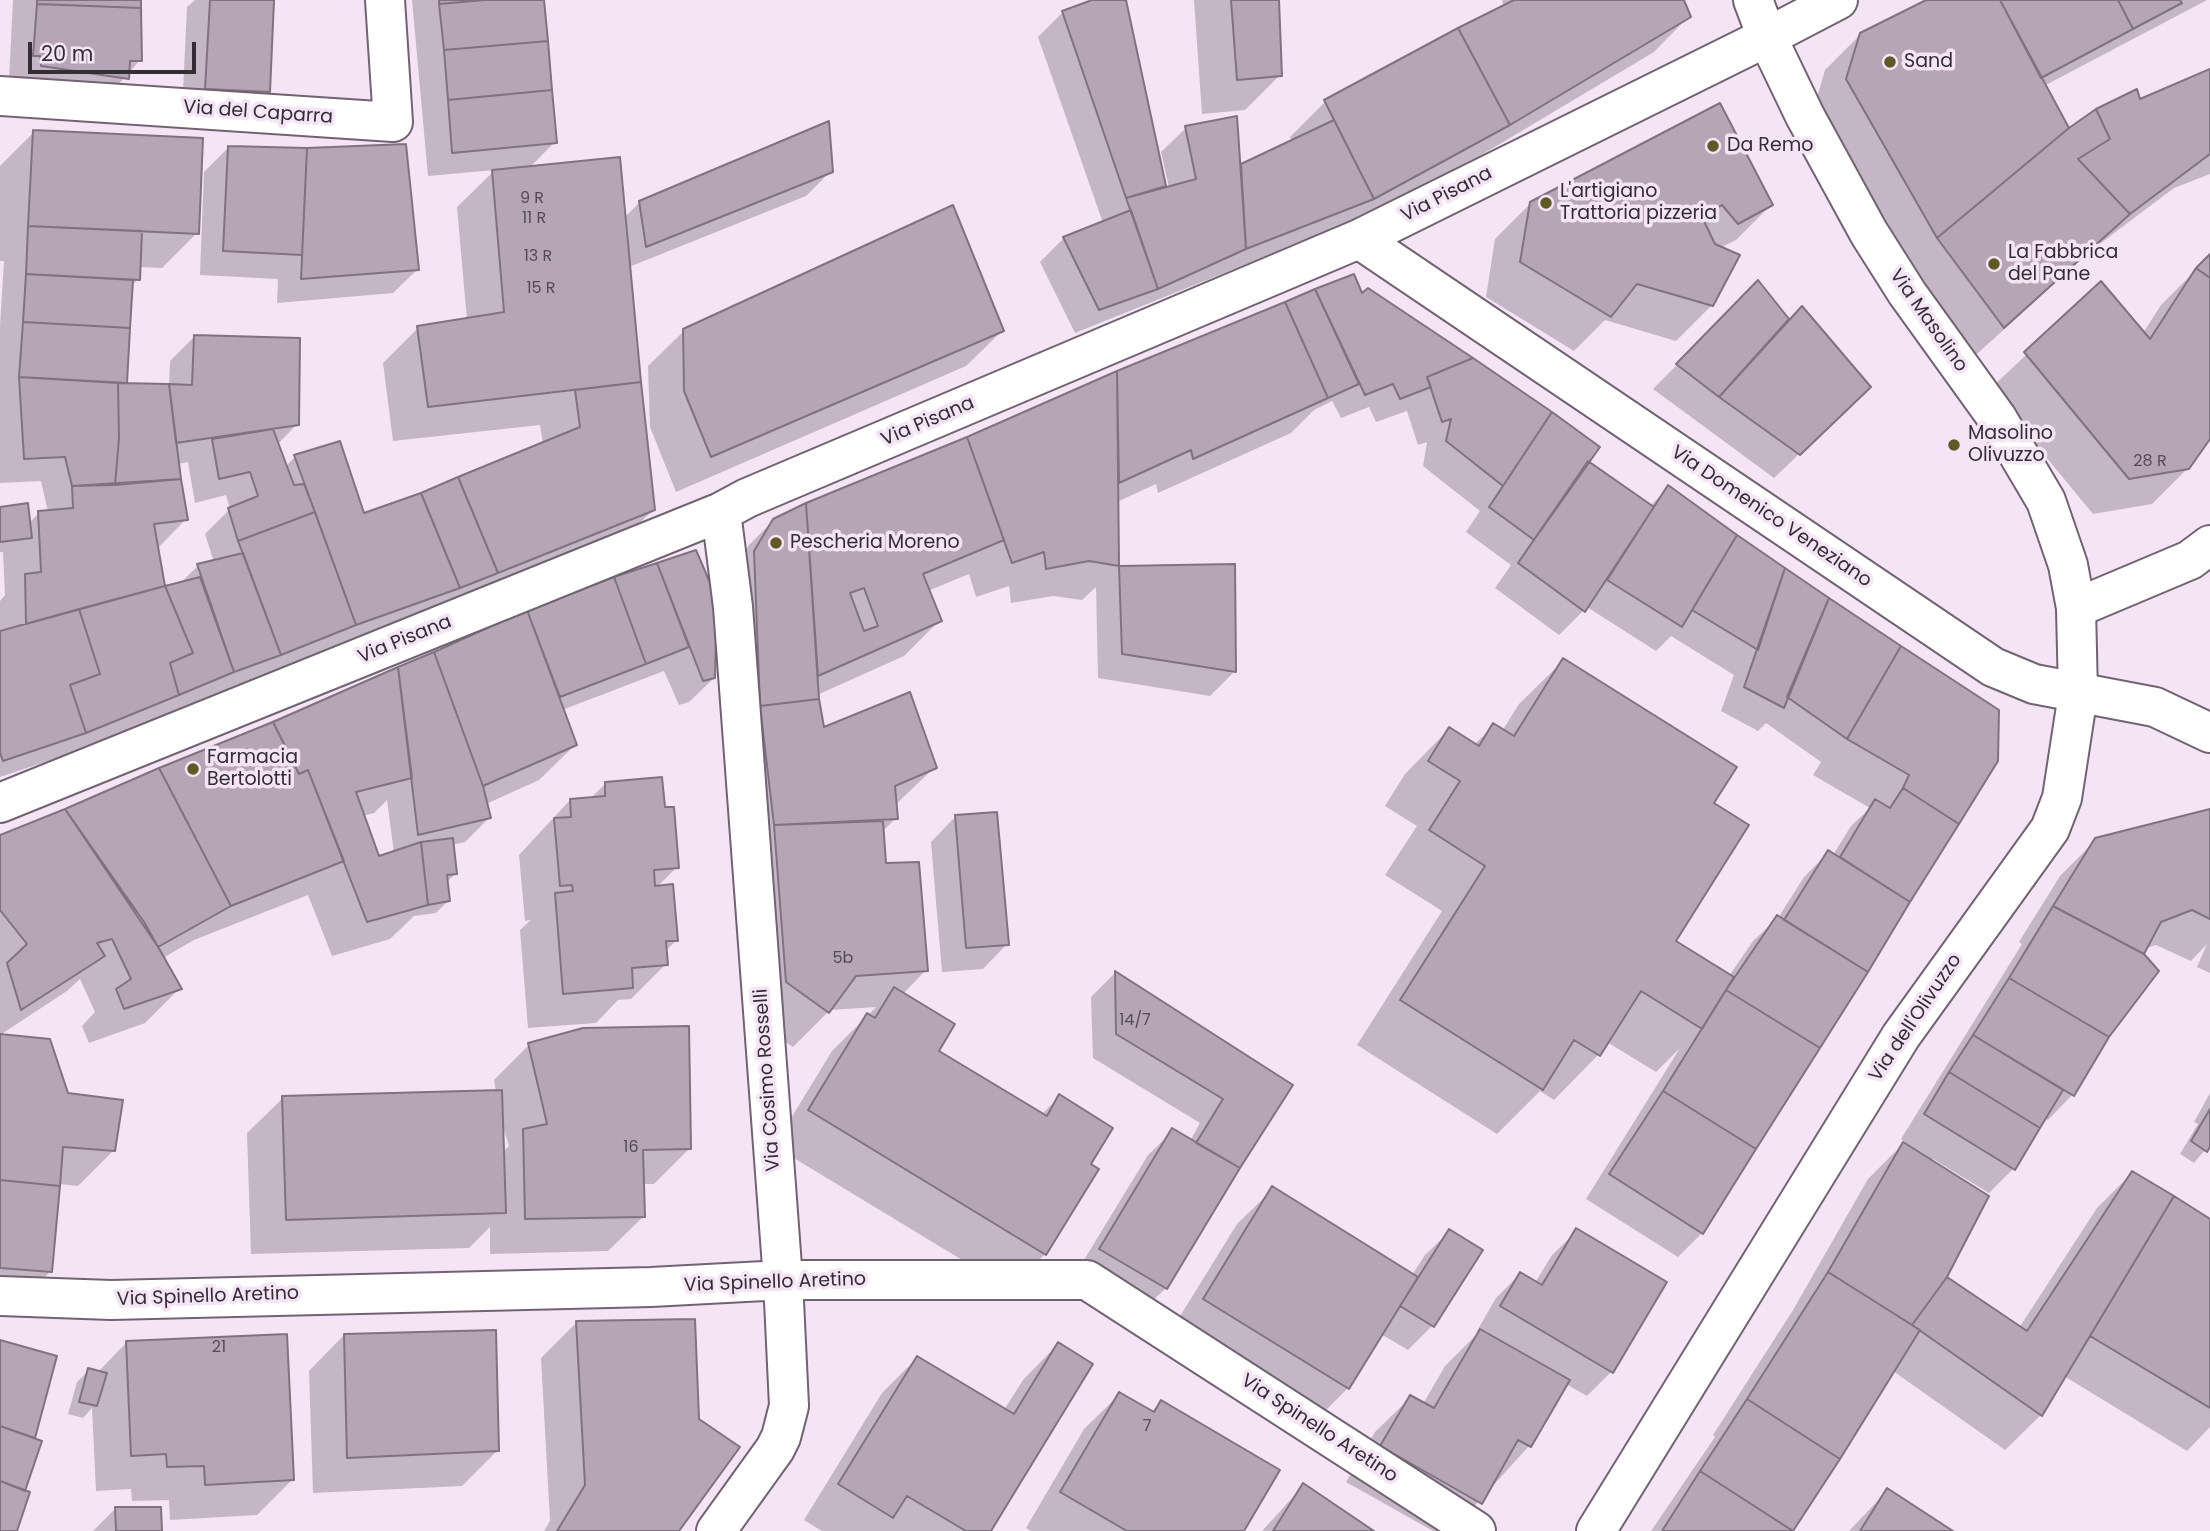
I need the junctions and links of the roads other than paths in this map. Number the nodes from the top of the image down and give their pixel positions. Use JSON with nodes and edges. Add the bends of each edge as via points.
{"nodes":[{"id":1,"x":385,"y":0,"type":"edge"},
{"id":2,"x":1753,"y":0,"type":"edge"},
{"id":3,"x":1838,"y":0,"type":"edge"},
{"id":4,"x":1767,"y":37,"type":"junction"},
{"id":5,"x":0,"y":96,"type":"edge"},
{"id":6,"x":1359,"y":239,"type":"junction"},
{"id":7,"x":721,"y":512,"type":"junction"},
{"id":8,"x":2210,"y":545,"type":"edge"},
{"id":9,"x":2076,"y":608,"type":"junction"},
{"id":10,"x":2078,"y":694,"type":"junction"},
{"id":11,"x":2210,"y":733,"type":"edge"},
{"id":12,"x":0,"y":803,"type":"edge"},
{"id":13,"x":783,"y":1280,"type":"junction"},
{"id":14,"x":0,"y":1296,"type":"edge"},
{"id":15,"x":716,"y":1531,"type":"edge"},
{"id":16,"x":1476,"y":1531,"type":"edge"},
{"id":17,"x":1596,"y":1531,"type":"edge"}],
"edges":[{"from":1,"to":5,"type":"street","name":"Via del Caparra","via":[[393,122]]},
{"from":2,"to":4,"type":"street","name":"Via Masolino"},
{"from":3,"to":4,"type":"street","name":"Via Pisana"},
{"from":4,"to":6,"type":"street","name":"Via Pisana"},
{"from":4,"to":9,"type":"street","name":"Via Masolino","via":[[1805,117],[1870,233],[1997,418],[2046,501],[2068,565]]},
{"from":6,"to":7,"type":"street","name":"Via Pisana"},
{"from":6,"to":10,"type":"street","name":"Via Domenico Veneziano","via":[[1993,667],[2034,684]]},
{"from":7,"to":12,"type":"street","name":"Via Pisana"},
{"from":7,"to":13,"type":"street","name":"Via Cosimo Rosselli","via":[[733,607]]},
{"from":8,"to":9,"type":"street","via":[[2190,560]]},
{"from":9,"to":10,"type":"street","name":"Via dell'Olivuzzo"},
{"from":10,"to":11,"type":"street","name":"Via Domenico Veneziano","via":[[2155,707]]},
{"from":10,"to":17,"type":"street","name":"Via dell'Olivuzzo","via":[[2062,797],[2050,829],[1901,1036]]},
{"from":13,"to":14,"type":"street","name":"Via Spinello Aretino","via":[[111,1300]]},
{"from":13,"to":15,"type":"street","name":"Via Cosimo Rosselli","via":[[789,1406],[785,1423],[775,1449]]},
{"from":13,"to":16,"type":"street","name":"Via Spinello Aretino","via":[[1087,1280]]}]}
